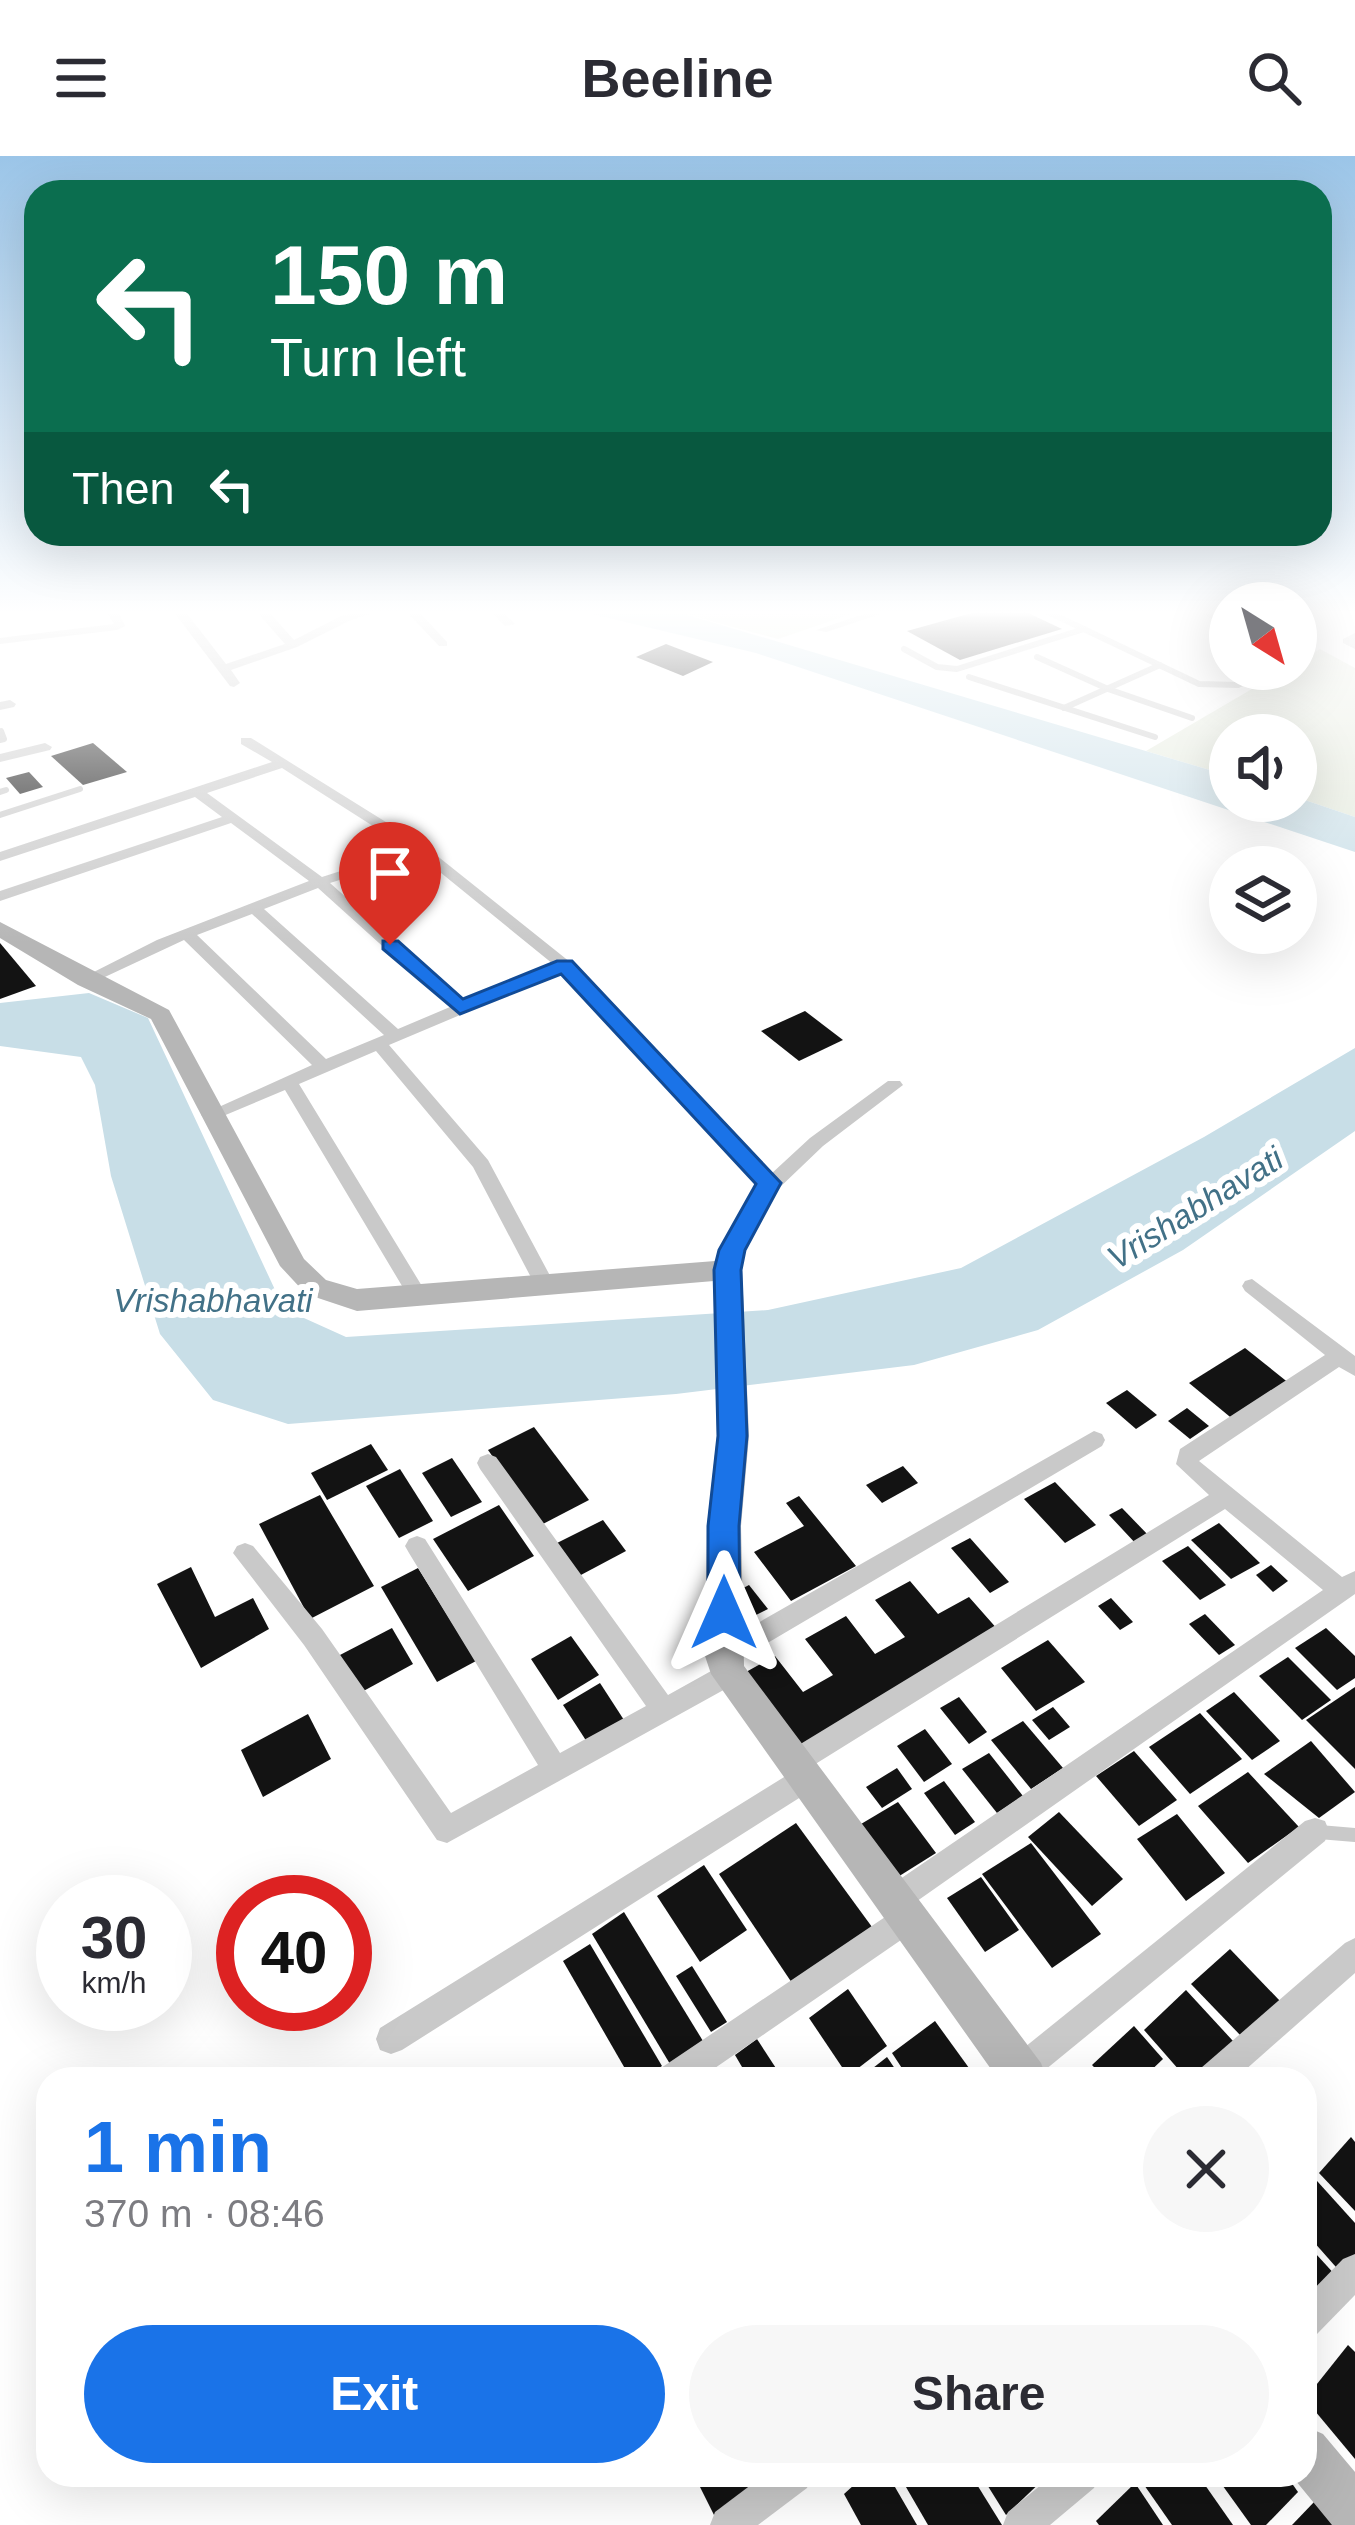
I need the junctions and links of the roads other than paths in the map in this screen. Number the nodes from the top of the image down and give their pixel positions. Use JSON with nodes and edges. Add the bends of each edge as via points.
{"nodes":[{"id":1,"x":1101,"y":722,"type":"edge"},
{"id":2,"x":2,"y":731,"type":"edge"},
{"id":3,"x":1155,"y":737,"type":"dead end"},
{"id":4,"x":0,"y":740,"type":"edge"},
{"id":5,"x":246,"y":742,"type":"dead end"},
{"id":6,"x":44,"y":747,"type":"dead end"},
{"id":7,"x":0,"y":758,"type":"edge"},
{"id":8,"x":283,"y":764,"type":"junction"},
{"id":9,"x":80,"y":789,"type":"dead end"},
{"id":10,"x":197,"y":792,"type":"junction"},
{"id":11,"x":0,"y":815,"type":"edge"},
{"id":12,"x":233,"y":818,"type":"junction"},
{"id":13,"x":421,"y":850,"type":"junction"},
{"id":14,"x":0,"y":857,"type":"edge"},
{"id":15,"x":320,"y":882,"type":"junction"},
{"id":16,"x":0,"y":896,"type":"edge"},
{"id":17,"x":254,"y":908,"type":"junction"},
{"id":18,"x":0,"y":929,"type":"edge"},
{"id":19,"x":187,"y":934,"type":"junction"},
{"id":20,"x":564,"y":965,"type":"junction"},
{"id":21,"x":86,"y":980,"type":"junction"},
{"id":22,"x":460,"y":1008,"type":"junction"},
{"id":23,"x":387,"y":1039,"type":"junction"},
{"id":24,"x":323,"y":1066,"type":"junction"},
{"id":25,"x":289,"y":1081,"type":"junction"},
{"id":26,"x":894,"y":1085,"type":"dead end"},
{"id":27,"x":210,"y":1114,"type":"junction"},
{"id":28,"x":769,"y":1183,"type":"junction"},
{"id":29,"x":727,"y":1275,"type":"junction"},
{"id":30,"x":545,"y":1285,"type":"junction"},
{"id":31,"x":1252,"y":1286,"type":"dead end"},
{"id":32,"x":418,"y":1295,"type":"junction"},
{"id":33,"x":1348,"y":1362,"type":"edge"},
{"id":34,"x":1094,"y":1440,"type":"dead end"},
{"id":35,"x":488,"y":1463,"type":"dead end"},
{"id":36,"x":1223,"y":1498,"type":"junction"},
{"id":37,"x":417,"y":1546,"type":"dead end"},
{"id":38,"x":245,"y":1553,"type":"dead end"},
{"id":39,"x":1348,"y":1586,"type":"edge"},
{"id":40,"x":726,"y":1665,"type":"junction"},
{"id":41,"x":662,"y":1708,"type":"junction"},
{"id":42,"x":555,"y":1769,"type":"junction"},
{"id":43,"x":800,"y":1771,"type":"junction"},
{"id":44,"x":1316,"y":1832,"type":"joint"},
{"id":45,"x":1355,"y":1835,"type":"edge"},
{"id":46,"x":900,"y":1909,"type":"junction"},
{"id":47,"x":1355,"y":1953,"type":"edge"},
{"id":48,"x":391,"y":2039,"type":"dead end"},
{"id":49,"x":688,"y":2067,"type":"edge"},
{"id":50,"x":1011,"y":2067,"type":"edge"},
{"id":51,"x":1030,"y":2067,"type":"edge"},
{"id":52,"x":1226,"y":2067,"type":"edge"},
{"id":53,"x":1355,"y":2271,"type":"edge"},
{"id":54,"x":1317,"y":2310,"type":"edge"},
{"id":55,"x":1317,"y":2466,"type":"edge"},
{"id":56,"x":778,"y":2487,"type":"edge"},
{"id":57,"x":1067,"y":2487,"type":"edge"},
{"id":58,"x":1355,"y":2512,"type":"edge"},
{"id":59,"x":728,"y":2525,"type":"edge"},
{"id":60,"x":1021,"y":2525,"type":"edge"}],
"edges":[{"from":1,"to":3,"type":"lane"},
{"from":2,"to":4,"type":"lane"},
{"from":5,"to":8,"type":"street"},
{"from":6,"to":7,"type":"street"},
{"from":8,"to":10,"type":"street"},
{"from":8,"to":13,"type":"street"},
{"from":9,"to":11,"type":"lane"},
{"from":10,"to":12,"type":"street"},
{"from":10,"to":14,"type":"street"},
{"from":12,"to":15,"type":"street"},
{"from":12,"to":16,"type":"street"},
{"from":13,"to":15,"type":"street"},
{"from":13,"to":20,"type":"street"},
{"from":15,"to":17,"type":"street"},
{"from":15,"to":22,"type":"street"},
{"from":17,"to":19,"type":"street"},
{"from":17,"to":23,"type":"street"},
{"from":18,"to":21,"type":"street"},
{"from":19,"to":21,"type":"street"},
{"from":19,"to":24,"type":"street"},
{"from":20,"to":22,"type":"street"},
{"from":20,"to":28,"type":"street"},
{"from":21,"to":27,"type":"street","via":[[160,1015]]},
{"from":22,"to":23,"type":"street"},
{"from":23,"to":24,"type":"street"},
{"from":23,"to":30,"type":"street","via":[[481,1164]]},
{"from":24,"to":25,"type":"street"},
{"from":25,"to":27,"type":"street"},
{"from":25,"to":32,"type":"street"},
{"from":26,"to":28,"type":"street"},
{"from":27,"to":32,"type":"street","via":[[294,1266],[316,1287],[358,1300]]},
{"from":28,"to":29,"type":"street"},
{"from":29,"to":30,"type":"street"},
{"from":29,"to":40,"type":"street","via":[[733,1436],[724,1526]]},
{"from":30,"to":32,"type":"street"},
{"from":31,"to":33,"type":"street"},
{"from":33,"to":36,"type":"street","via":[[1188,1455],[1193,1472]]},
{"from":34,"to":40,"type":"street"},
{"from":35,"to":41,"type":"street"},
{"from":36,"to":39,"type":"street"},
{"from":36,"to":43,"type":"street"},
{"from":37,"to":42,"type":"street"},
{"from":38,"to":42,"type":"street","via":[[447,1830]]},
{"from":39,"to":46,"type":"street"},
{"from":40,"to":41,"type":"street"},
{"from":40,"to":43,"type":"street"},
{"from":41,"to":42,"type":"street"},
{"from":43,"to":46,"type":"street"},
{"from":43,"to":48,"type":"street"},
{"from":44,"to":45,"type":"lane"},
{"from":44,"to":51,"type":"street"},
{"from":46,"to":49,"type":"street"},
{"from":46,"to":50,"type":"street"},
{"from":47,"to":52,"type":"street"},
{"from":53,"to":54,"type":"street"},
{"from":55,"to":58,"type":"street"},
{"from":56,"to":59,"type":"street"},
{"from":57,"to":60,"type":"street"}]}
